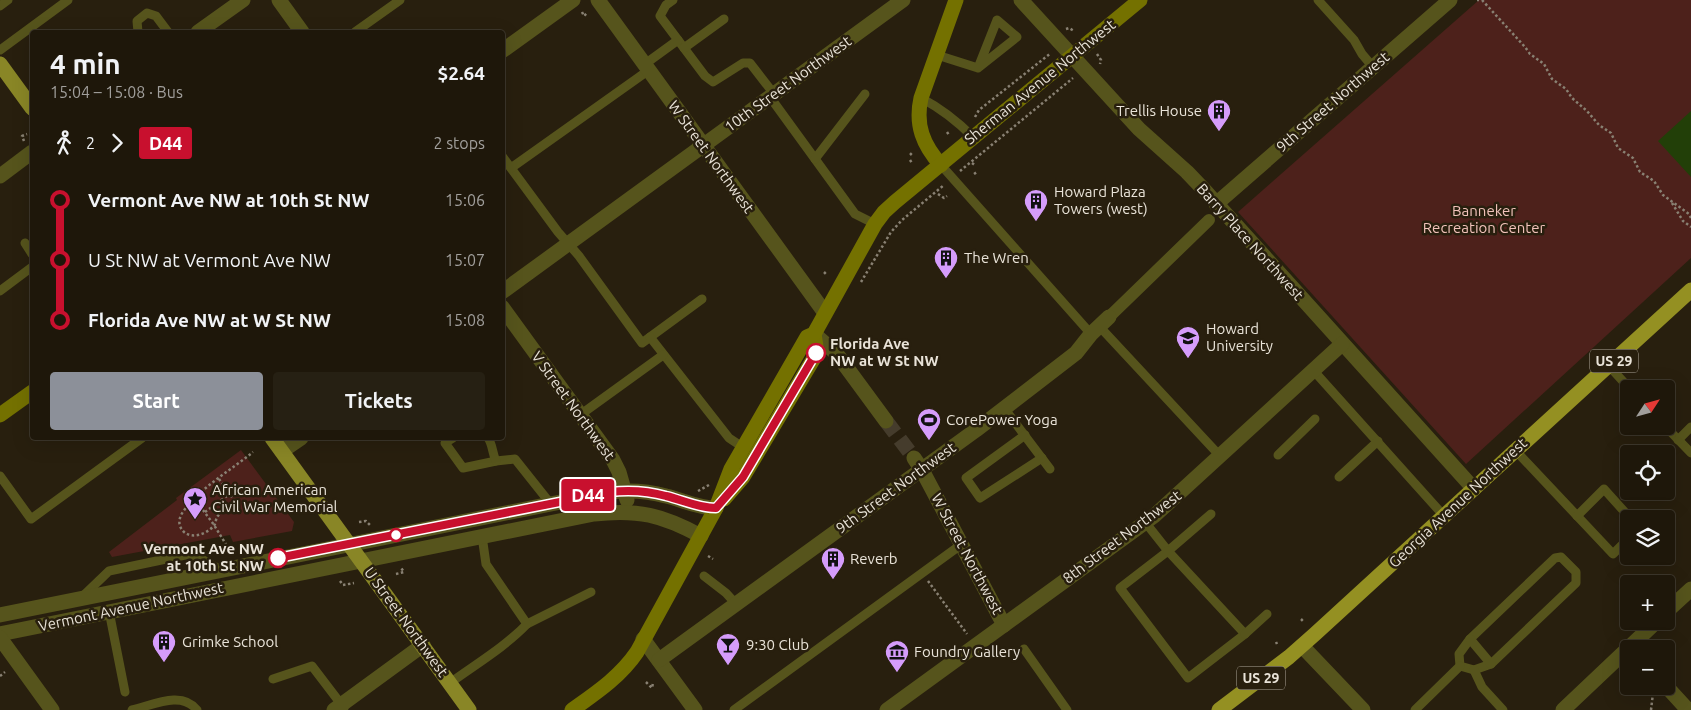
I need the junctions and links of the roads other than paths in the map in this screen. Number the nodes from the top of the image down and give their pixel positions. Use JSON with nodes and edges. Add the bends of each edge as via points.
{"nodes":[{"id":1,"x":8,"y":0,"type":"edge"},
{"id":2,"x":68,"y":0,"type":"edge"},
{"id":3,"x":242,"y":0,"type":"edge"},
{"id":4,"x":279,"y":0,"type":"edge"},
{"id":5,"x":400,"y":0,"type":"edge"},
{"id":6,"x":598,"y":0,"type":"edge"},
{"id":7,"x":674,"y":0,"type":"edge"},
{"id":8,"x":903,"y":0,"type":"edge"},
{"id":9,"x":956,"y":0,"type":"edge"},
{"id":10,"x":1021,"y":0,"type":"edge"},
{"id":11,"x":1140,"y":0,"type":"edge"},
{"id":12,"x":1318,"y":0,"type":"edge"},
{"id":13,"x":1441,"y":3,"type":"edge"},
{"id":14,"x":0,"y":6,"type":"edge"},
{"id":15,"x":578,"y":6,"type":"edge"},
{"id":16,"x":724,"y":18,"type":"dead end"},
{"id":17,"x":138,"y":30,"type":"edge"},
{"id":18,"x":166,"y":30,"type":"edge"},
{"id":19,"x":201,"y":30,"type":"edge"},
{"id":20,"x":301,"y":30,"type":"edge"},
{"id":21,"x":358,"y":30,"type":"edge"},
{"id":22,"x":681,"y":44,"type":"junction"},
{"id":23,"x":505,"y":49,"type":"edge"},
{"id":24,"x":0,"y":50,"type":"edge"},
{"id":25,"x":937,"y":55,"type":"junction"},
{"id":26,"x":1072,"y":56,"type":"junction"},
{"id":27,"x":0,"y":64,"type":"edge"},
{"id":28,"x":647,"y":67,"type":"junction"},
{"id":29,"x":1373,"y":67,"type":"junction"},
{"id":30,"x":978,"y":68,"type":"junction"},
{"id":31,"x":865,"y":94,"type":"dead end"},
{"id":32,"x":772,"y":95,"type":"junction"},
{"id":33,"x":921,"y":98,"type":"junction"},
{"id":34,"x":30,"y":105,"type":"edge"},
{"id":35,"x":973,"y":137,"type":"junction"},
{"id":36,"x":703,"y":146,"type":"junction"},
{"id":37,"x":29,"y":148,"type":"edge"},
{"id":38,"x":505,"y":160,"type":"edge"},
{"id":39,"x":815,"y":160,"type":"junction"},
{"id":40,"x":940,"y":165,"type":"junction"},
{"id":41,"x":511,"y":168,"type":"junction"},
{"id":42,"x":0,"y":176,"type":"edge"},
{"id":43,"x":1216,"y":204,"type":"junction"},
{"id":44,"x":1210,"y":220,"type":"dead end"},
{"id":45,"x":875,"y":224,"type":"junction"},
{"id":46,"x":25,"y":243,"type":"dead end"},
{"id":47,"x":569,"y":244,"type":"junction"},
{"id":48,"x":30,"y":251,"type":"edge"},
{"id":49,"x":30,"y":268,"type":"edge"},
{"id":50,"x":505,"y":290,"type":"edge"},
{"id":51,"x":1691,"y":290,"type":"edge"},
{"id":52,"x":0,"y":291,"type":"edge"},
{"id":53,"x":702,"y":299,"type":"dead end"},
{"id":54,"x":505,"y":311,"type":"edge"},
{"id":55,"x":825,"y":313,"type":"junction"},
{"id":56,"x":1100,"y":325,"type":"junction"},
{"id":57,"x":814,"y":334,"type":"junction"},
{"id":58,"x":650,"y":337,"type":"junction"},
{"id":59,"x":1342,"y":344,"type":"junction"},
{"id":60,"x":663,"y":355,"type":"junction"},
{"id":61,"x":1609,"y":366,"type":"junction"},
{"id":62,"x":1313,"y":370,"type":"junction"},
{"id":63,"x":1622,"y":380,"type":"edge"},
{"id":64,"x":30,"y":393,"type":"edge"},
{"id":65,"x":1004,"y":408,"type":"junction"},
{"id":66,"x":0,"y":415,"type":"edge"},
{"id":67,"x":580,"y":415,"type":"junction"},
{"id":68,"x":1315,"y":419,"type":"dead end"},
{"id":69,"x":886,"y":421,"type":"tunnel mouth"},
{"id":70,"x":1691,"y":427,"type":"edge"},
{"id":71,"x":1673,"y":435,"type":"edge"},
{"id":72,"x":1025,"y":436,"type":"junction"},
{"id":73,"x":139,"y":440,"type":"edge"},
{"id":74,"x":273,"y":440,"type":"edge"},
{"id":75,"x":298,"y":440,"type":"edge"},
{"id":76,"x":450,"y":440,"type":"edge"},
{"id":77,"x":490,"y":440,"type":"edge"},
{"id":78,"x":1678,"y":440,"type":"junction"},
{"id":79,"x":1378,"y":442,"type":"junction"},
{"id":80,"x":744,"y":448,"type":"junction"},
{"id":81,"x":1515,"y":450,"type":"junction"},
{"id":82,"x":282,"y":452,"type":"junction"},
{"id":83,"x":1691,"y":453,"type":"edge"},
{"id":84,"x":1278,"y":455,"type":"dead end"},
{"id":85,"x":1220,"y":456,"type":"junction"},
{"id":86,"x":1042,"y":458,"type":"junction"},
{"id":87,"x":496,"y":461,"type":"junction"},
{"id":88,"x":918,"y":464,"type":"junction"},
{"id":89,"x":1050,"y":469,"type":"dead end"},
{"id":90,"x":0,"y":476,"type":"edge"},
{"id":91,"x":1339,"y":477,"type":"dead end"},
{"id":92,"x":1474,"y":489,"type":"junction"},
{"id":93,"x":625,"y":491,"type":"junction"},
{"id":94,"x":550,"y":503,"type":"junction"},
{"id":95,"x":716,"y":508,"type":"junction"},
{"id":96,"x":1623,"y":510,"type":"edge"},
{"id":97,"x":629,"y":512,"type":"junction"},
{"id":98,"x":1211,"y":514,"type":"dead end"},
{"id":99,"x":1444,"y":516,"type":"junction"},
{"id":100,"x":1577,"y":516,"type":"junction"},
{"id":101,"x":1146,"y":522,"type":"junction"},
{"id":102,"x":482,"y":536,"type":"junction"},
{"id":103,"x":701,"y":536,"type":"junction"},
{"id":104,"x":350,"y":544,"type":"junction"},
{"id":105,"x":962,"y":544,"type":"junction"},
{"id":106,"x":1620,"y":547,"type":"edge"},
{"id":107,"x":1168,"y":551,"type":"junction"},
{"id":108,"x":196,"y":556,"type":"junction"},
{"id":109,"x":361,"y":560,"type":"junction"},
{"id":110,"x":221,"y":570,"type":"junction"},
{"id":111,"x":200,"y":574,"type":"junction"},
{"id":112,"x":704,"y":576,"type":"dead end"},
{"id":113,"x":1691,"y":589,"type":"edge"},
{"id":114,"x":203,"y":592,"type":"junction"},
{"id":115,"x":591,"y":592,"type":"dead end"},
{"id":116,"x":81,"y":598,"type":"junction"},
{"id":117,"x":736,"y":604,"type":"junction"},
{"id":118,"x":1675,"y":604,"type":"edge"},
{"id":119,"x":109,"y":611,"type":"junction"},
{"id":120,"x":1267,"y":614,"type":"dead end"},
{"id":121,"x":0,"y":615,"type":"edge"},
{"id":122,"x":527,"y":624,"type":"junction"},
{"id":123,"x":1004,"y":625,"type":"junction"},
{"id":124,"x":1648,"y":630,"type":"edge"},
{"id":125,"x":0,"y":634,"type":"edge"},
{"id":126,"x":1245,"y":634,"type":"junction"},
{"id":127,"x":0,"y":638,"type":"edge"},
{"id":128,"x":643,"y":639,"type":"junction"},
{"id":129,"x":1470,"y":639,"type":"junction"},
{"id":130,"x":1639,"y":640,"type":"edge"},
{"id":131,"x":423,"y":645,"type":"junction"},
{"id":132,"x":1302,"y":646,"type":"junction"},
{"id":133,"x":1024,"y":649,"type":"dead end"},
{"id":134,"x":1620,"y":658,"type":"edge"},
{"id":135,"x":659,"y":660,"type":"junction"},
{"id":136,"x":1491,"y":664,"type":"junction"},
{"id":137,"x":1460,"y":666,"type":"junction"},
{"id":138,"x":1474,"y":670,"type":"junction"},
{"id":139,"x":273,"y":679,"type":"dead end"},
{"id":140,"x":450,"y":682,"type":"junction"},
{"id":141,"x":125,"y":692,"type":"dead end"},
{"id":142,"x":1670,"y":695,"type":"edge"},
{"id":143,"x":1687,"y":705,"type":"edge"},
{"id":144,"x":340,"y":708,"type":"edge"},
{"id":145,"x":52,"y":710,"type":"edge"},
{"id":146,"x":132,"y":710,"type":"edge"},
{"id":147,"x":197,"y":710,"type":"edge"},
{"id":148,"x":469,"y":710,"type":"edge"},
{"id":149,"x":572,"y":710,"type":"edge"},
{"id":150,"x":695,"y":710,"type":"edge"},
{"id":151,"x":734,"y":710,"type":"edge"},
{"id":152,"x":888,"y":710,"type":"edge"},
{"id":153,"x":1067,"y":710,"type":"edge"},
{"id":154,"x":1219,"y":710,"type":"edge"},
{"id":155,"x":1362,"y":710,"type":"edge"},
{"id":156,"x":1415,"y":710,"type":"edge"},
{"id":157,"x":1503,"y":710,"type":"edge"},
{"id":158,"x":1562,"y":710,"type":"edge"}],
"edges":[{"from":1,"to":14,"type":"lane"},
{"from":2,"to":24,"type":"lane"},
{"from":3,"to":19,"type":"street"},
{"from":4,"to":20,"type":"street"},
{"from":5,"to":21,"type":"lane"},
{"from":6,"to":28,"type":"street","name":"W Street Northwest"},
{"from":7,"to":22,"type":"lane","via":[[666,5],[660,16]]},
{"from":8,"to":32,"type":"street","name":"10th Street Northwest"},
{"from":9,"to":25,"type":"main road"},
{"from":10,"to":26,"type":"street","name":"Barry Place Northwest"},
{"from":11,"to":26,"type":"main road","name":"Sherman Avenue Northwest"},
{"from":12,"to":29,"type":"lane"},
{"from":13,"to":29,"type":"street","name":"9th Street Northwest"},
{"from":15,"to":23,"type":"street"},
{"from":16,"to":22,"type":"lane"},
{"from":17,"to":18,"type":"lane","via":[[137,21],[147,13],[156,16]]},
{"from":22,"to":28,"type":"lane"},
{"from":22,"to":32,"type":"lane","via":[[705,76],[714,82],[743,63],[750,62]]},
{"from":25,"to":30,"type":"lane"},
{"from":25,"to":33,"type":"main road"},
{"from":26,"to":35,"type":"main road","name":"Sherman Avenue Northwest"},
{"from":26,"to":43,"type":"street","name":"Barry Place Northwest","via":[[1139,129],[1187,172]]},
{"from":27,"to":34,"type":"main road"},
{"from":28,"to":36,"type":"street","name":"W Street Northwest"},
{"from":28,"to":41,"type":"lane"},
{"from":29,"to":43,"type":"street","name":"9th Street Northwest"},
{"from":30,"to":30,"type":"lane","via":[[1017,37],[997,20],[981,60]]},
{"from":31,"to":39,"type":"lane"},
{"from":32,"to":36,"type":"street","name":"10th Street Northwest"},
{"from":32,"to":39,"type":"lane"},
{"from":33,"to":35,"type":"lane","via":[[956,119]]},
{"from":33,"to":40,"type":"main road","via":[[922,135]]},
{"from":35,"to":40,"type":"main road","name":"Sherman Avenue Northwest"},
{"from":36,"to":47,"type":"street","name":"10th Street Northwest"},
{"from":36,"to":55,"type":"street","name":"W Street Northwest"},
{"from":37,"to":42,"type":"street"},
{"from":38,"to":41,"type":"lane"},
{"from":39,"to":45,"type":"lane","via":[[855,214]]},
{"from":40,"to":45,"type":"main road","name":"Sherman Avenue Northwest","via":[[895,202]]},
{"from":40,"to":56,"type":"lane"},
{"from":41,"to":47,"type":"lane"},
{"from":43,"to":59,"type":"street","name":"Barry Place Northwest"},
{"from":44,"to":56,"type":"street","name":"9th Street Northwest"},
{"from":45,"to":55,"type":"main road","name":"Sherman Avenue Northwest"},
{"from":46,"to":48,"type":"lane"},
{"from":47,"to":50,"type":"street","name":"10th Street Northwest"},
{"from":47,"to":58,"type":"lane","via":[[642,343]]},
{"from":49,"to":52,"type":"lane"},
{"from":51,"to":61,"type":"highway","name":"Georgia Avenue Northwest","number":"US 29"},
{"from":53,"to":58,"type":"lane"},
{"from":54,"to":67,"type":"street","name":"V Street Northwest"},
{"from":55,"to":57,"type":"main road","name":"Sherman Avenue Northwest"},
{"from":56,"to":65,"type":"street","name":"9th Street Northwest","via":[[1076,353]]},
{"from":56,"to":85,"type":"lane"},
{"from":57,"to":69,"type":"street","via":[[836,353]]},
{"from":57,"to":80,"type":"main road","via":[[807,338]]},
{"from":57,"to":95,"type":"main road","via":[[816,353],[743,477]]},
{"from":58,"to":60,"type":"lane"},
{"from":59,"to":62,"type":"street","name":"8th Street Northwest"},
{"from":59,"to":92,"type":"street","name":"Barry Place Northwest"},
{"from":60,"to":67,"type":"lane"},
{"from":60,"to":80,"type":"lane","via":[[729,438]]},
{"from":61,"to":63,"type":"lane"},
{"from":61,"to":81,"type":"highway","name":"Georgia Avenue Northwest","number":"US 29"},
{"from":62,"to":79,"type":"lane"},
{"from":62,"to":85,"type":"street","name":"8th Street Northwest"},
{"from":64,"to":66,"type":"main road"},
{"from":65,"to":72,"type":"lane"},
{"from":65,"to":88,"type":"street","name":"9th Street Northwest"},
{"from":67,"to":93,"type":"street","name":"V Street Northwest","via":[[613,460]]},
{"from":68,"to":84,"type":"lane"},
{"from":70,"to":78,"type":"lane"},
{"from":71,"to":78,"type":"lane"},
{"from":72,"to":86,"type":"lane"},
{"from":72,"to":86,"type":"lane","via":[[966,478],[980,498]]},
{"from":73,"to":90,"type":"lane","via":[[31,519]]},
{"from":74,"to":82,"type":"main road","name":"U Street Northwest"},
{"from":75,"to":82,"type":"street"},
{"from":76,"to":87,"type":"lane","via":[[445,443],[463,468]]},
{"from":77,"to":87,"type":"lane"},
{"from":78,"to":83,"type":"lane"},
{"from":79,"to":91,"type":"lane"},
{"from":79,"to":99,"type":"lane"},
{"from":80,"to":95,"type":"main road"},
{"from":81,"to":92,"type":"highway","name":"Georgia Avenue Northwest","number":"US 29"},
{"from":81,"to":100,"type":"lane"},
{"from":82,"to":104,"type":"main road","name":"U Street Northwest"},
{"from":85,"to":101,"type":"street","name":"8th Street Northwest"},
{"from":86,"to":89,"type":"lane"},
{"from":87,"to":94,"type":"lane","via":[[515,459]]},
{"from":88,"to":105,"type":"street","name":"W Street Northwest"},
{"from":88,"to":117,"type":"street","name":"9th Street Northwest"},
{"from":92,"to":99,"type":"highway","name":"Georgia Avenue Northwest","number":"US 29"},
{"from":93,"to":94,"type":"street","name":"Vermont Avenue Northwest"},
{"from":93,"to":95,"type":"street","name":"Vermont Avenue Northwest","via":[[652,493],[702,508]]},
{"from":93,"to":97,"type":"street","name":"V Street Northwest"},
{"from":94,"to":104,"type":"street","name":"Vermont Avenue Northwest"},
{"from":95,"to":103,"type":"main road"},
{"from":96,"to":100,"type":"lane","via":[[1604,488]]},
{"from":97,"to":102,"type":"street","name":"Vermont Avenue Northwest","via":[[594,514]]},
{"from":97,"to":103,"type":"street","name":"Vermont Avenue Northwest","via":[[665,518]]},
{"from":98,"to":107,"type":"lane"},
{"from":99,"to":132,"type":"highway","name":"Georgia Avenue Northwest","number":"US 29"},
{"from":100,"to":106,"type":"lane","via":[[1613,554]]},
{"from":101,"to":107,"type":"lane"},
{"from":101,"to":123,"type":"street","name":"8th Street Northwest"},
{"from":102,"to":109,"type":"street","name":"Vermont Avenue Northwest"},
{"from":102,"to":122,"type":"lane","via":[[486,564]]},
{"from":103,"to":128,"type":"main road"},
{"from":104,"to":109,"type":"main road","name":"U Street Northwest"},
{"from":104,"to":110,"type":"street","name":"Vermont Avenue Northwest"},
{"from":105,"to":123,"type":"street","name":"W Street Northwest"},
{"from":105,"to":151,"type":"lane"},
{"from":107,"to":126,"type":"lane"},
{"from":107,"to":126,"type":"lane","via":[[1120,588],[1188,678]]},
{"from":108,"to":110,"type":"lane"},
{"from":108,"to":111,"type":"lane"},
{"from":108,"to":116,"type":"lane","via":[[190,554],[109,571]]},
{"from":109,"to":114,"type":"street","name":"Vermont Avenue Northwest"},
{"from":109,"to":131,"type":"main road","name":"U Street Northwest"},
{"from":110,"to":111,"type":"street","name":"Vermont Avenue Northwest"},
{"from":111,"to":114,"type":"street"},
{"from":111,"to":116,"type":"street","name":"Vermont Avenue Northwest"},
{"from":112,"to":117,"type":"lane"},
{"from":113,"to":118,"type":"street"},
{"from":114,"to":119,"type":"street","name":"Vermont Avenue Northwest"},
{"from":115,"to":122,"type":"lane"},
{"from":116,"to":121,"type":"street","name":"Vermont Avenue Northwest"},
{"from":117,"to":135,"type":"street","name":"9th Street Northwest"},
{"from":119,"to":125,"type":"street","name":"Vermont Avenue Northwest"},
{"from":119,"to":141,"type":"lane"},
{"from":120,"to":126,"type":"lane"},
{"from":122,"to":140,"type":"lane"},
{"from":123,"to":152,"type":"street","name":"8th Street Northwest"},
{"from":124,"to":130,"type":"street"},
{"from":127,"to":145,"type":"street"},
{"from":128,"to":135,"type":"street"},
{"from":128,"to":149,"type":"main road","via":[[620,673]]},
{"from":129,"to":136,"type":"lane"},
{"from":129,"to":136,"type":"lane","via":[[1555,558],[1561,557],[1576,572],[1576,583]]},
{"from":129,"to":137,"type":"lane","via":[[1458,654]]},
{"from":131,"to":140,"type":"main road","name":"U Street Northwest"},
{"from":131,"to":144,"type":"street"},
{"from":132,"to":154,"type":"highway","name":"Georgia Avenue Northwest","number":"US 29"},
{"from":132,"to":155,"type":"street"},
{"from":133,"to":153,"type":"lane"},
{"from":134,"to":158,"type":"street"},
{"from":135,"to":150,"type":"street"},
{"from":136,"to":138,"type":"lane"},
{"from":137,"to":138,"type":"lane"},
{"from":137,"to":156,"type":"lane"},
{"from":138,"to":157,"type":"lane","via":[[1482,687]]},
{"from":139,"to":144,"type":"lane","via":[[312,666]]},
{"from":140,"to":148,"type":"main road","name":"U Street Northwest"},
{"from":142,"to":143,"type":"street"},
{"from":146,"to":147,"type":"lane","via":[[174,699],[182,699]]}]}
